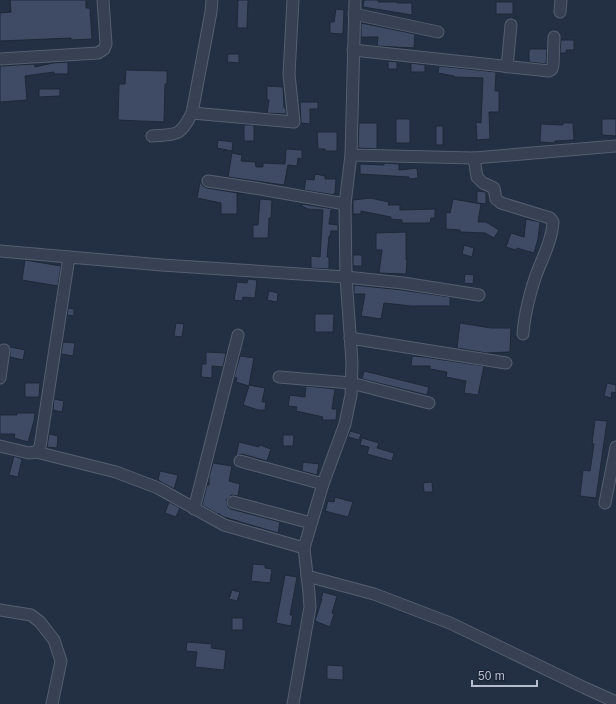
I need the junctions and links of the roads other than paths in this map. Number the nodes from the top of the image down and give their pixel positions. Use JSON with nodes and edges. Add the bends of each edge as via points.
{"nodes":[{"id":1,"x":103,"y":0,"type":"edge"},
{"id":2,"x":212,"y":0,"type":"edge"},
{"id":3,"x":293,"y":0,"type":"edge"},
{"id":4,"x":355,"y":0,"type":"edge"},
{"id":5,"x":561,"y":0,"type":"edge"},
{"id":6,"x":560,"y":12,"type":"dead end"},
{"id":7,"x":354,"y":14,"type":"junction"},
{"id":8,"x":511,"y":25,"type":"dead end"},
{"id":9,"x":438,"y":32,"type":"dead end"},
{"id":10,"x":554,"y":37,"type":"dead end"},
{"id":11,"x":353,"y":50,"type":"junction"},
{"id":12,"x":0,"y":59,"type":"edge"},
{"id":13,"x":507,"y":67,"type":"junction"},
{"id":14,"x":192,"y":113,"type":"junction"},
{"id":15,"x":152,"y":136,"type":"dead end"},
{"id":16,"x":616,"y":146,"type":"edge"},
{"id":17,"x":351,"y":155,"type":"junction"},
{"id":18,"x":474,"y":158,"type":"junction"},
{"id":19,"x":208,"y":181,"type":"dead end"},
{"id":20,"x":345,"y":204,"type":"junction"},
{"id":21,"x":0,"y":251,"type":"edge"},
{"id":22,"x":69,"y":257,"type":"junction"},
{"id":23,"x":346,"y":277,"type":"junction"},
{"id":24,"x":479,"y":294,"type":"dead end"},
{"id":25,"x":523,"y":334,"type":"dead end"},
{"id":26,"x":238,"y":335,"type":"dead end"},
{"id":27,"x":350,"y":338,"type":"junction"},
{"id":28,"x":4,"y":350,"type":"dead end"},
{"id":29,"x":506,"y":363,"type":"dead end"},
{"id":30,"x":279,"y":377,"type":"dead end"},
{"id":31,"x":0,"y":378,"type":"edge"},
{"id":32,"x":351,"y":383,"type":"junction"},
{"id":33,"x":429,"y":403,"type":"dead end"},
{"id":34,"x":0,"y":446,"type":"edge"},
{"id":35,"x":616,"y":448,"type":"edge"},
{"id":36,"x":36,"y":452,"type":"junction"},
{"id":37,"x":240,"y":461,"type":"dead end"},
{"id":38,"x":614,"y":468,"type":"edge"},
{"id":39,"x":323,"y":484,"type":"junction"},
{"id":40,"x":233,"y":502,"type":"dead end"},
{"id":41,"x":605,"y":503,"type":"dead end"},
{"id":42,"x":194,"y":509,"type":"junction"},
{"id":43,"x":311,"y":523,"type":"junction"},
{"id":44,"x":304,"y":548,"type":"junction"},
{"id":45,"x":307,"y":576,"type":"junction"},
{"id":46,"x":0,"y":610,"type":"edge"},
{"id":47,"x":616,"y":702,"type":"edge"},
{"id":48,"x":52,"y":704,"type":"edge"},
{"id":49,"x":293,"y":704,"type":"edge"}],
"edges":[{"from":1,"to":12,"type":"street","via":[[106,44],[98,53]]},
{"from":2,"to":14,"type":"street"},
{"from":3,"to":14,"type":"street","via":[[289,74],[294,122]]},
{"from":4,"to":7,"type":"street"},
{"from":5,"to":6,"type":"street"},
{"from":7,"to":9,"type":"street"},
{"from":7,"to":11,"type":"street"},
{"from":8,"to":13,"type":"street"},
{"from":10,"to":13,"type":"street","via":[[553,65],[549,71]]},
{"from":11,"to":13,"type":"street"},
{"from":11,"to":17,"type":"street"},
{"from":14,"to":15,"type":"street","via":[[180,132]]},
{"from":16,"to":18,"type":"street"},
{"from":17,"to":18,"type":"street"},
{"from":17,"to":20,"type":"street"},
{"from":18,"to":25,"type":"street","via":[[477,177],[482,183],[494,188],[496,199],[501,203],[550,218],[553,222],[535,277]]},
{"from":19,"to":20,"type":"street"},
{"from":20,"to":23,"type":"street"},
{"from":21,"to":22,"type":"street"},
{"from":22,"to":23,"type":"street"},
{"from":22,"to":36,"type":"street","via":[[40,447]]},
{"from":23,"to":24,"type":"street"},
{"from":23,"to":27,"type":"street"},
{"from":26,"to":42,"type":"street"},
{"from":27,"to":29,"type":"street"},
{"from":27,"to":32,"type":"street"},
{"from":28,"to":31,"type":"street"},
{"from":30,"to":32,"type":"street"},
{"from":32,"to":33,"type":"street"},
{"from":32,"to":39,"type":"street","via":[[345,424]]},
{"from":34,"to":36,"type":"street","via":[[29,453]]},
{"from":35,"to":38,"type":"street"},
{"from":36,"to":42,"type":"street","via":[[116,472],[158,488]]},
{"from":37,"to":39,"type":"street"},
{"from":38,"to":41,"type":"street"},
{"from":39,"to":43,"type":"street"},
{"from":40,"to":43,"type":"street"},
{"from":42,"to":44,"type":"street","via":[[224,525]]},
{"from":43,"to":44,"type":"street"},
{"from":44,"to":45,"type":"street"},
{"from":45,"to":47,"type":"street","via":[[374,594],[450,623]]},
{"from":45,"to":49,"type":"street","via":[[310,607]]},
{"from":46,"to":48,"type":"street","via":[[31,614],[54,640],[60,661]]}]}
